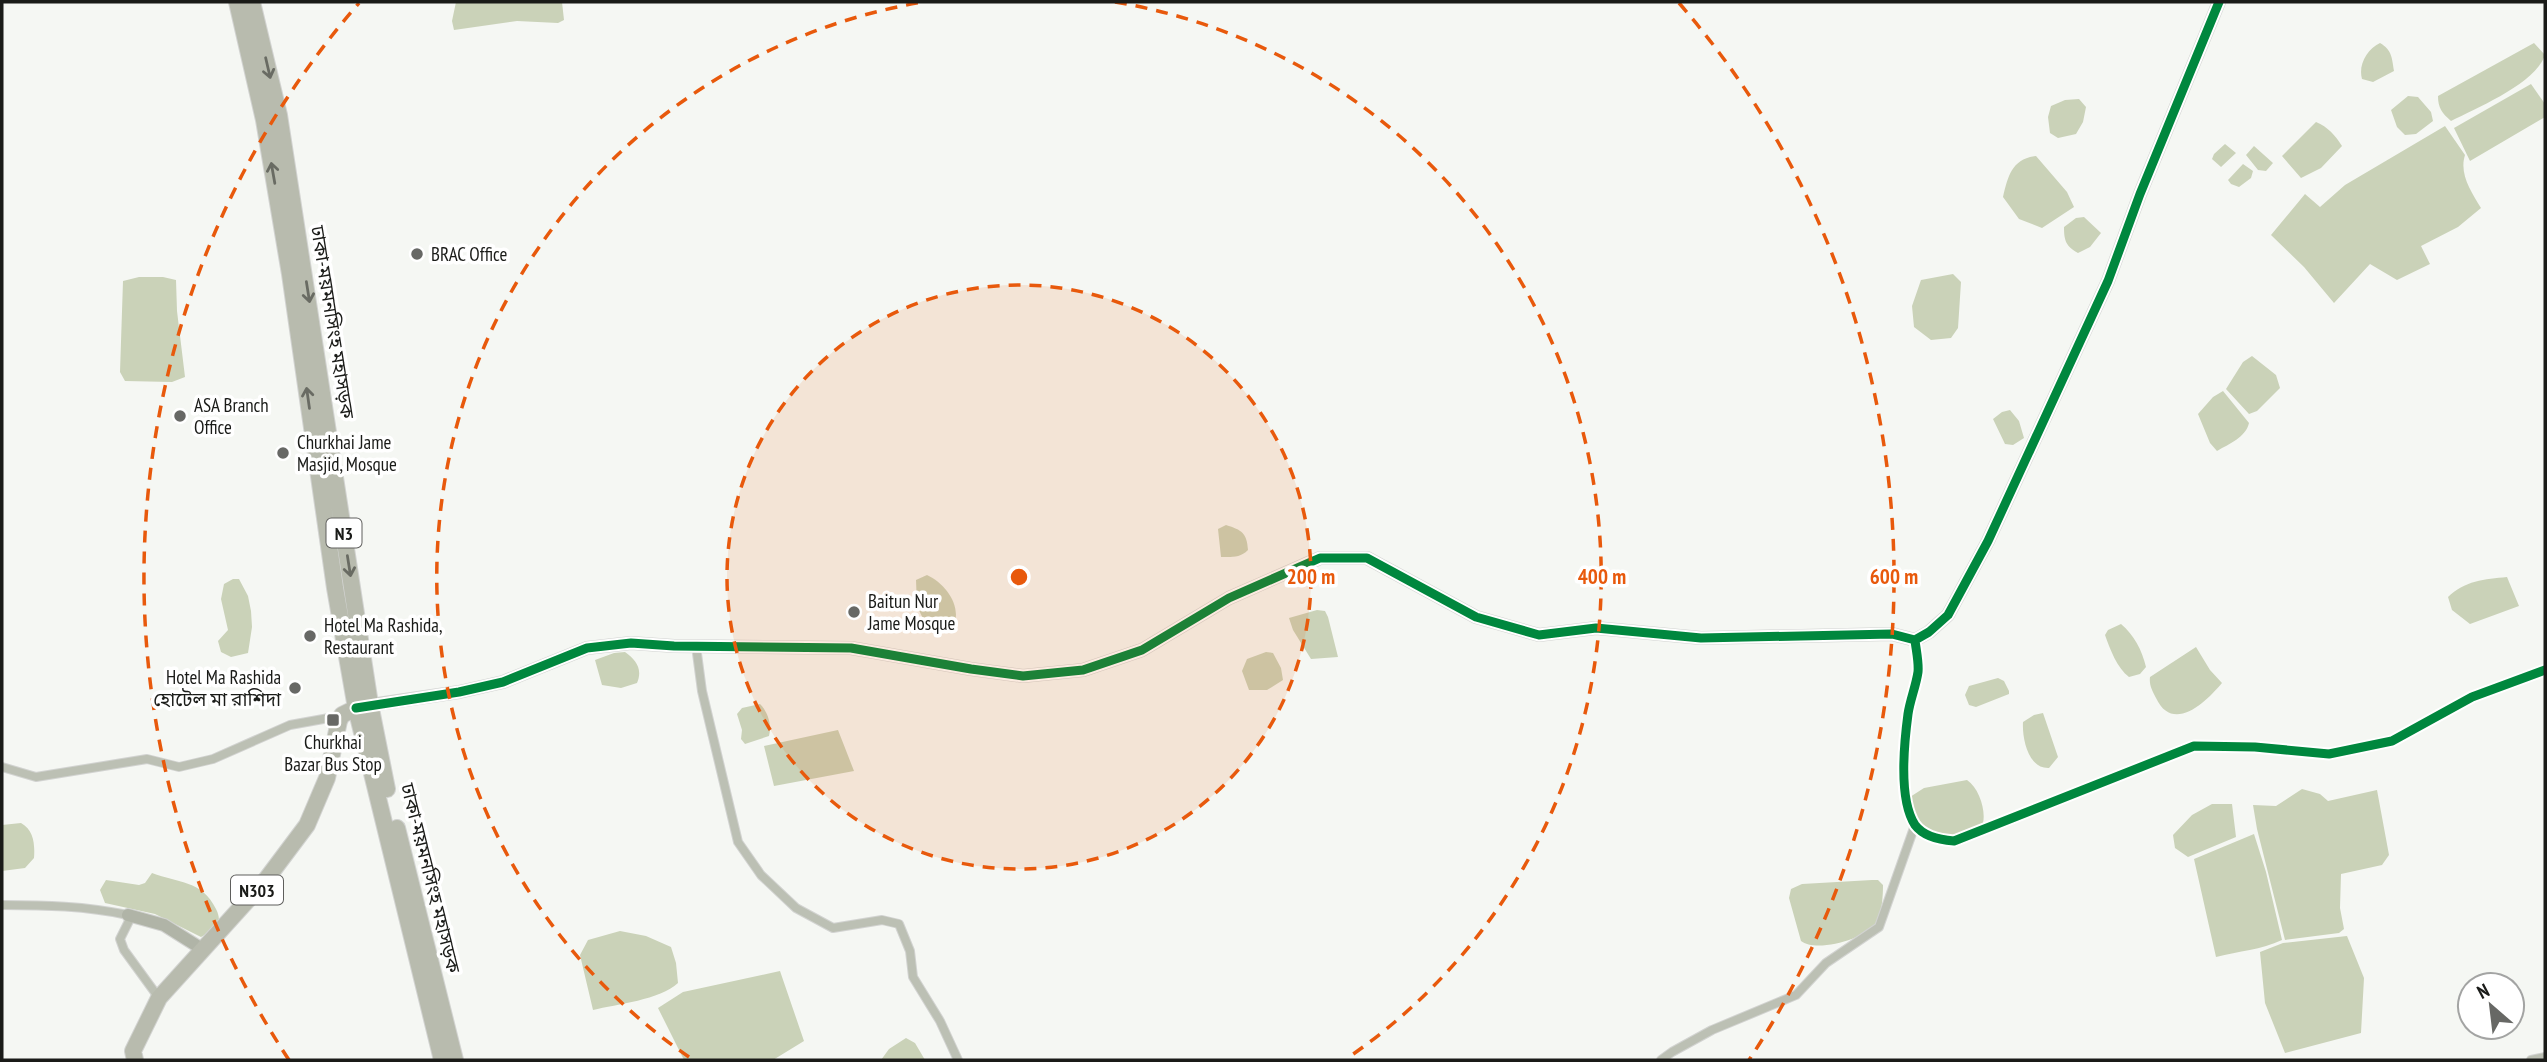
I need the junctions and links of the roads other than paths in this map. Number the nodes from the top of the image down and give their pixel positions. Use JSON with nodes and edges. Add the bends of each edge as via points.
{"nodes":[{"id":1,"x":237,"y":2,"type":"edge"},
{"id":2,"x":252,"y":2,"type":"edge"},
{"id":3,"x":2219,"y":2,"type":"edge"},
{"id":4,"x":1915,"y":640,"type":"junction"},
{"id":5,"x":696,"y":646,"type":"junction"},
{"id":6,"x":2545,"y":670,"type":"edge"},
{"id":7,"x":356,"y":709,"type":"junction"},
{"id":8,"x":2,"y":767,"type":"edge"},
{"id":9,"x":1915,"y":825,"type":"junction"},
{"id":10,"x":2,"y":905,"type":"edge"},
{"id":11,"x":128,"y":915,"type":"junction"},
{"id":12,"x":202,"y":949,"type":"junction"},
{"id":13,"x":159,"y":998,"type":"junction"},
{"id":14,"x":2545,"y":1058,"type":"edge"},
{"id":15,"x":135,"y":1060,"type":"edge"},
{"id":16,"x":443,"y":1060,"type":"edge"},
{"id":17,"x":455,"y":1060,"type":"edge"},
{"id":18,"x":958,"y":1060,"type":"edge"},
{"id":19,"x":1661,"y":1060,"type":"edge"},
{"id":20,"x":2531,"y":1060,"type":"edge"}],
"edges":[{"from":7,"to":1,"type":"highway","number":"N3","one_way":true,"via":[[290,274],[264,120]]},
{"from":2,"to":7,"type":"highway","name":"ঢাকা-ময়মনসিংহ মহাসড়ক","number":"N3","one_way":true,"via":[[279,115]]},
{"from":3,"to":4,"type":"street","via":[[2108,281],[1987,541],[1948,615]]},
{"from":4,"to":5,"type":"street","via":[[1892,634],[1701,638],[1596,628],[1539,635],[1476,617],[1367,558],[1320,558],[1229,598],[1142,650],[1083,670],[1023,676],[851,648]]},
{"from":4,"to":9,"type":"street","via":[[1919,669],[1908,713],[1904,776],[1906,802]]},
{"from":5,"to":7,"type":"street","via":[[631,643],[587,648],[503,682]]},
{"from":5,"to":18,"type":"street","via":[[702,691],[738,842],[761,875],[796,908],[833,928],[881,920],[899,924],[911,951],[912,977]]},
{"from":6,"to":9,"type":"street","via":[[2472,697],[2392,741],[2329,754],[2194,746],[1954,841],[1925,834]]},
{"from":7,"to":8,"type":"street","via":[[290,725],[213,759],[180,767],[147,760],[36,777]]},
{"from":7,"to":12,"type":"highway","number":"N303","via":[[339,722],[327,778],[307,825],[265,881]]},
{"from":7,"to":16,"type":"highway","name":"ঢাকা-ময়মনসিংহ মহাসড়ক","number":"N3"},
{"from":7,"to":17,"type":"highway","name":"ঢাকা-ময়মনসিংহ মহাসড়ক","number":"N3","via":[[383,774]]},
{"from":9,"to":19,"type":"street","via":[[1879,927],[1826,963],[1796,995],[1712,1030]]},
{"from":10,"to":11,"type":"street","via":[[79,906]]},
{"from":11,"to":12,"type":"street","via":[[164,925]]},
{"from":11,"to":13,"type":"street","via":[[120,939],[124,950]]},
{"from":12,"to":13,"type":"highway","number":"N303"},
{"from":13,"to":15,"type":"highway","number":"N303","via":[[133,1051]]},
{"from":14,"to":20,"type":"street"}]}
